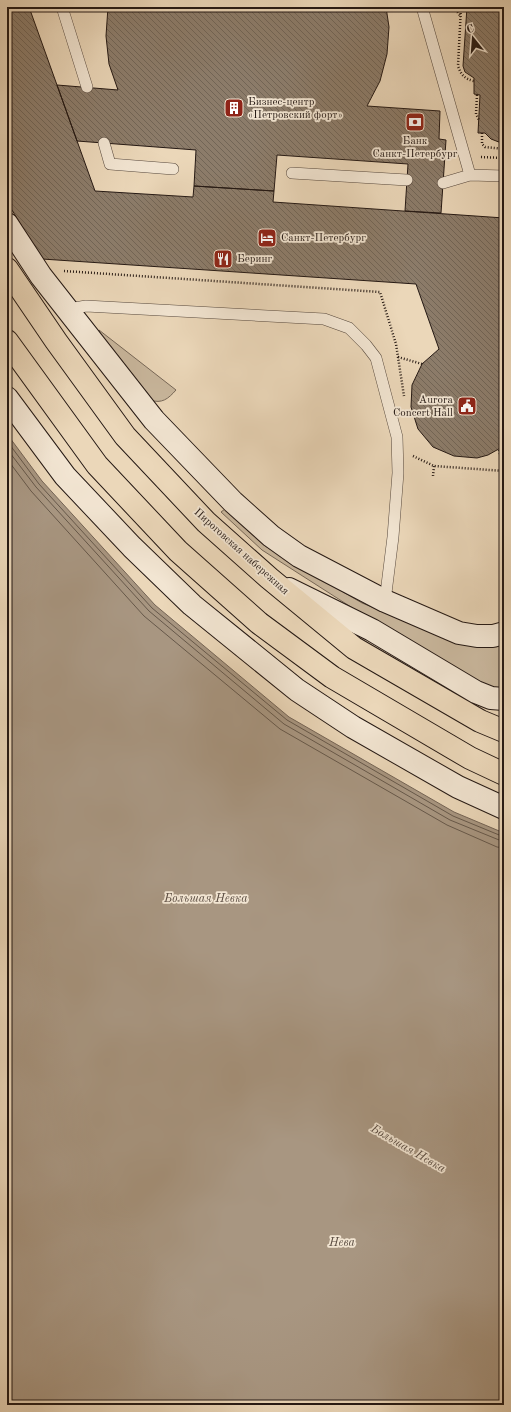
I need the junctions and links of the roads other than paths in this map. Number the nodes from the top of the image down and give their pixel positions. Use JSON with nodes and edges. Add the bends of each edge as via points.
{"nodes":[{"id":1,"x":62,"y":7,"type":"edge"},
{"id":2,"x":422,"y":7,"type":"edge"},
{"id":3,"x":87,"y":87,"type":"dead end"},
{"id":4,"x":104,"y":143,"type":"dead end"},
{"id":5,"x":173,"y":169,"type":"dead end"},
{"id":6,"x":292,"y":174,"type":"dead end"},
{"id":7,"x":470,"y":175,"type":"junction"},
{"id":8,"x":504,"y":176,"type":"edge"},
{"id":9,"x":407,"y":180,"type":"dead end"},
{"id":10,"x":444,"y":183,"type":"dead end"},
{"id":11,"x":7,"y":224,"type":"edge"},
{"id":12,"x":7,"y":269,"type":"edge"},
{"id":13,"x":69,"y":309,"type":"junction"},
{"id":14,"x":7,"y":341,"type":"edge"},
{"id":15,"x":7,"y":398,"type":"edge"},
{"id":16,"x":269,"y":578,"type":"junction"},
{"id":17,"x":385,"y":601,"type":"junction"},
{"id":18,"x":504,"y":633,"type":"edge"},
{"id":19,"x":504,"y":699,"type":"edge"},
{"id":20,"x":504,"y":731,"type":"edge"},
{"id":21,"x":504,"y":774,"type":"edge"},
{"id":22,"x":504,"y":808,"type":"edge"}],
"edges":[{"from":1,"to":3,"type":"lane"},
{"from":2,"to":7,"type":"lane"},
{"from":4,"to":5,"type":"lane","via":[[110,164]]},
{"from":6,"to":9,"type":"lane"},
{"from":7,"to":8,"type":"lane"},
{"from":7,"to":10,"type":"lane"},
{"from":11,"to":13,"type":"street","via":[[41,276]]},
{"from":12,"to":16,"type":"main road","name":"Пироговская набережная","via":[[125,436],[206,522]]},
{"from":13,"to":17,"type":"street","via":[[154,420],[233,502],[271,536],[299,556]]},
{"from":13,"to":17,"type":"lane","via":[[86,306],[324,319],[349,328],[376,358],[397,437],[398,473]]},
{"from":14,"to":21,"type":"main road","via":[[97,465],[178,551],[259,624],[332,677],[470,758]]},
{"from":15,"to":22,"type":"street","via":[[65,476],[132,547],[192,605],[297,690],[353,727],[458,787]]},
{"from":16,"to":19,"type":"street","via":[[372,630],[476,692],[491,698]]},
{"from":16,"to":20,"type":"main road","name":"Пироговская набережная","via":[[354,648],[480,721]]},
{"from":17,"to":18,"type":"street","via":[[459,633],[493,636]]}]}
